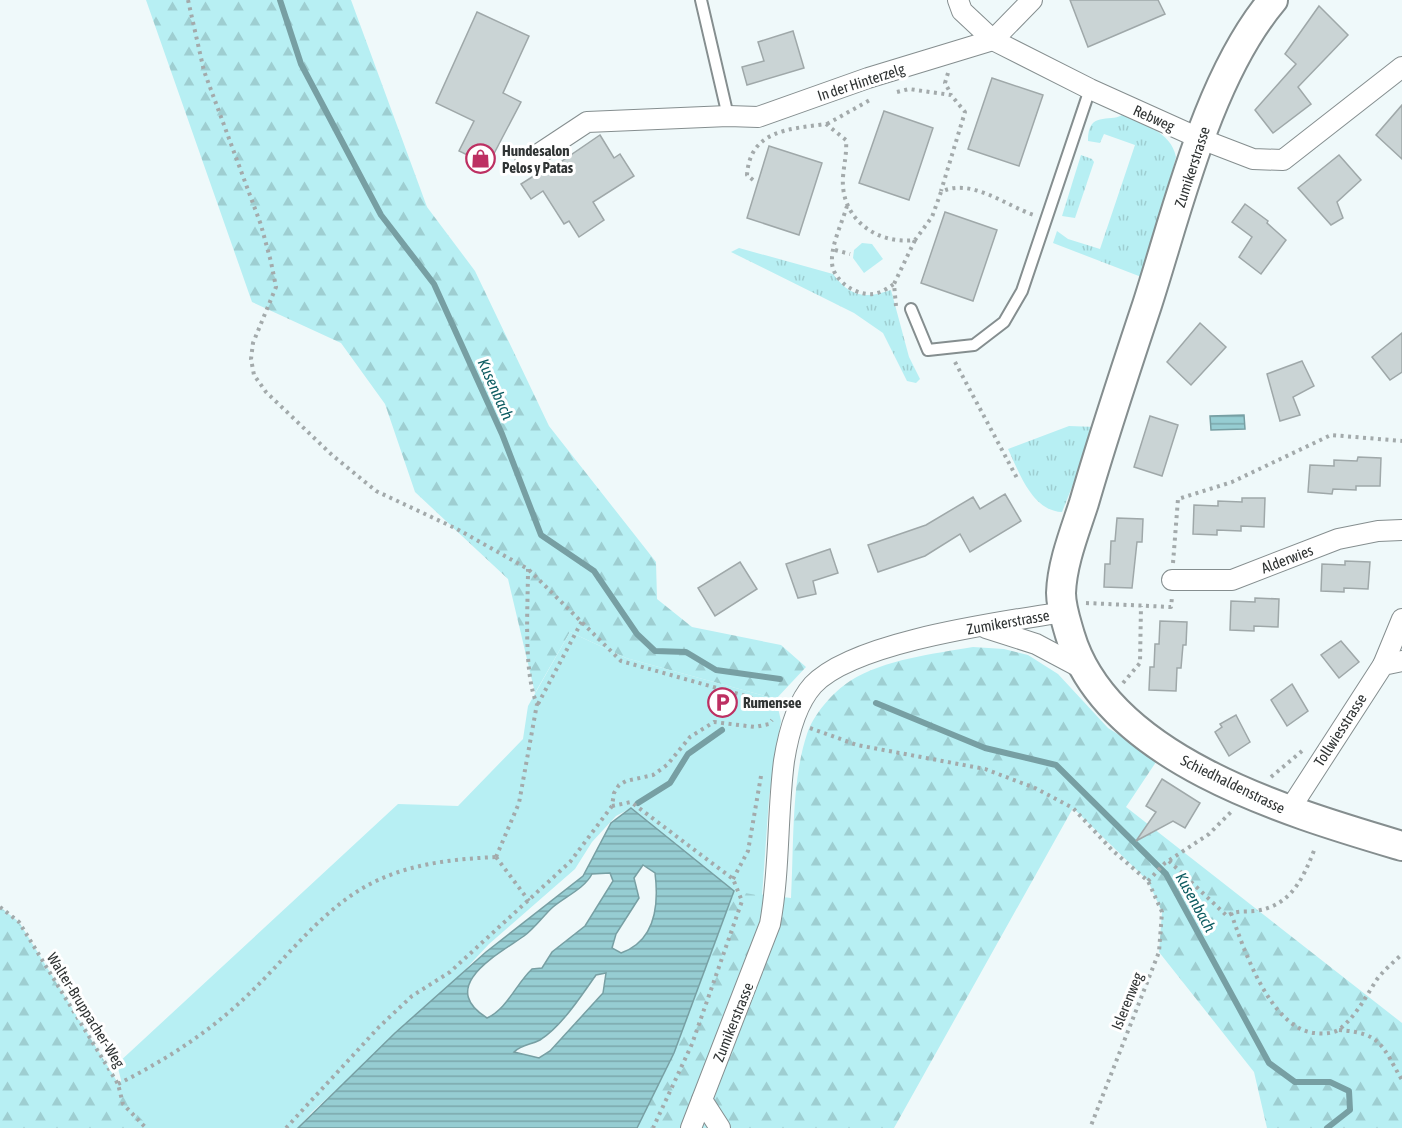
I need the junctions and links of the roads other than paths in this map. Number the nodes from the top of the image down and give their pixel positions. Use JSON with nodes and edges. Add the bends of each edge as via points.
{"nodes":[{"id":1,"x":701,"y":0,"type":"edge"},
{"id":2,"x":958,"y":0,"type":"edge"},
{"id":3,"x":1032,"y":0,"type":"edge"},
{"id":4,"x":1273,"y":0,"type":"edge"},
{"id":5,"x":993,"y":40,"type":"junction"},
{"id":6,"x":1402,"y":67,"type":"edge"},
{"id":7,"x":1090,"y":89,"type":"junction"},
{"id":8,"x":728,"y":116,"type":"junction"},
{"id":9,"x":1201,"y":139,"type":"junction"},
{"id":10,"x":525,"y":163,"type":"dead end"},
{"id":11,"x":911,"y":309,"type":"dead end"},
{"id":12,"x":1402,"y":530,"type":"edge"},
{"id":13,"x":1172,"y":580,"type":"dead end"},
{"id":14,"x":1062,"y":607,"type":"junction"},
{"id":15,"x":1402,"y":619,"type":"edge"},
{"id":16,"x":978,"y":626,"type":"junction"},
{"id":17,"x":1392,"y":663,"type":"edge"},
{"id":18,"x":1085,"y":670,"type":"junction"},
{"id":19,"x":1288,"y":812,"type":"junction"},
{"id":20,"x":1402,"y":846,"type":"edge"},
{"id":21,"x":702,"y":1100,"type":"junction"},
{"id":22,"x":691,"y":1128,"type":"edge"},
{"id":23,"x":720,"y":1128,"type":"edge"}],
"edges":[{"from":1,"to":8,"type":"lane"},
{"from":2,"to":5,"type":"street","via":[[962,11]]},
{"from":3,"to":5,"type":"street","name":"In der Hinterzelg"},
{"from":4,"to":9,"type":"main road","name":"Zumikerstrasse","via":[[1232,62]]},
{"from":5,"to":7,"type":"street","name":"Rebweg"},
{"from":5,"to":8,"type":"street","name":"In der Hinterzelg","via":[[758,117]]},
{"from":6,"to":9,"type":"street","name":"Rebweg","via":[[1283,160],[1253,159]]},
{"from":7,"to":9,"type":"street","name":"Rebweg"},
{"from":7,"to":11,"type":"lane","via":[[1022,291],[1004,322],[974,345],[928,350]]},
{"from":8,"to":10,"type":"street","name":"In der Hinterzelg","via":[[587,122]]},
{"from":9,"to":14,"type":"main road","name":"Zumikerstrasse","via":[[1094,467],[1066,564]]},
{"from":12,"to":13,"type":"street","name":"Alderwies","via":[[1338,539],[1232,580]]},
{"from":14,"to":16,"type":"street","name":"Zumikerstrasse"},
{"from":14,"to":18,"type":"main road","name":"Schiedhaldenstrasse","via":[[1074,650]]},
{"from":15,"to":17,"type":"street"},
{"from":16,"to":18,"type":"street","via":[[1015,636]]},
{"from":16,"to":21,"type":"street","name":"Zumikerstrasse","via":[[878,651],[828,672],[812,687],[795,718],[784,759],[770,924]]},
{"from":17,"to":19,"type":"street","name":"Tollwiesstrasse"},
{"from":18,"to":19,"type":"main road","name":"Schiedhaldenstrasse","via":[[1107,702],[1165,749],[1212,777]]},
{"from":19,"to":20,"type":"main road","name":"Schiedhaldenstrasse"},
{"from":21,"to":22,"type":"street","name":"Zumikerstrasse"},
{"from":21,"to":23,"type":"street"}]}
